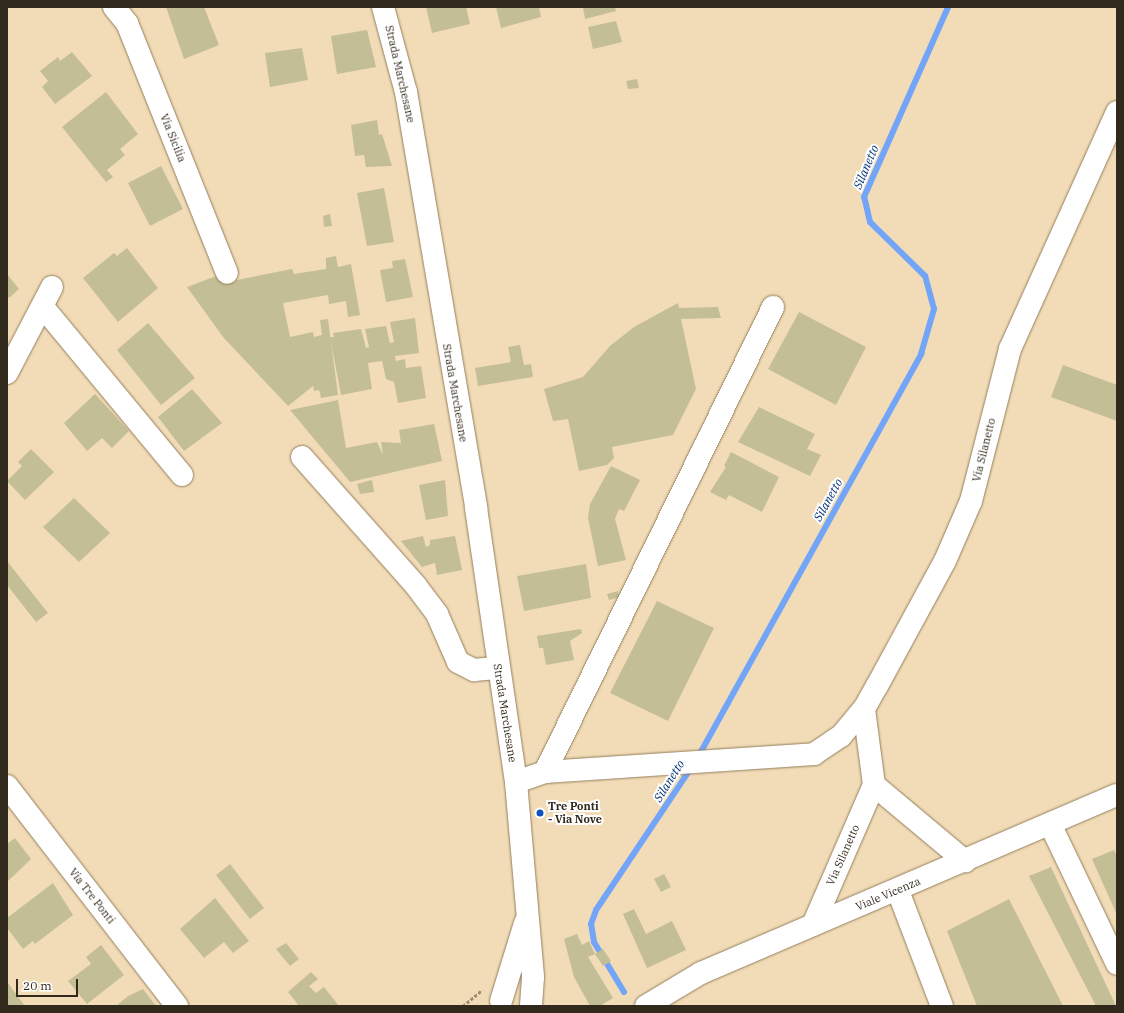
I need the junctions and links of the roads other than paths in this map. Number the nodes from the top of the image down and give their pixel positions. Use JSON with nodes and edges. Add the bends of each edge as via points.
{"nodes":[{"id":1,"x":114,"y":7,"type":"edge"},
{"id":2,"x":383,"y":7,"type":"edge"},
{"id":3,"x":1117,"y":112,"type":"edge"},
{"id":4,"x":227,"y":273,"type":"dead end"},
{"id":5,"x":773,"y":307,"type":"dead end"},
{"id":6,"x":7,"y":372,"type":"edge"},
{"id":7,"x":302,"y":457,"type":"dead end"},
{"id":8,"x":182,"y":475,"type":"dead end"},
{"id":9,"x":499,"y":668,"type":"junction"},
{"id":10,"x":864,"y":709,"type":"junction"},
{"id":11,"x":544,"y":772,"type":"junction"},
{"id":12,"x":516,"y":782,"type":"junction"},
{"id":13,"x":7,"y":786,"type":"edge"},
{"id":14,"x":874,"y":786,"type":"junction"},
{"id":15,"x":1117,"y":796,"type":"edge"},
{"id":16,"x":1050,"y":824,"type":"junction"},
{"id":17,"x":965,"y":861,"type":"junction"},
{"id":18,"x":898,"y":891,"type":"junction"},
{"id":19,"x":528,"y":915,"type":"junction"},
{"id":20,"x":813,"y":925,"type":"junction"},
{"id":21,"x":1117,"y":964,"type":"edge"},
{"id":22,"x":653,"y":1001,"type":"edge"},
{"id":23,"x":494,"y":1003,"type":"edge"},
{"id":24,"x":176,"y":1006,"type":"edge"},
{"id":25,"x":530,"y":1006,"type":"edge"},
{"id":26,"x":634,"y":1006,"type":"edge"},
{"id":27,"x":942,"y":1006,"type":"edge"}],
"edges":[{"from":1,"to":4,"type":"main road","name":"Via Sicilia","via":[[128,23]]},
{"from":2,"to":9,"type":"main road","name":"Strada Marchesane","via":[[406,92]]},
{"from":3,"to":10,"type":"main road","name":"Via Silanetto","via":[[1010,349],[972,501],[945,561]]},
{"from":5,"to":11,"type":"main road"},
{"from":6,"to":8,"type":"main road","via":[[47,297]]},
{"from":7,"to":9,"type":"main road","via":[[416,586],[437,614],[458,662],[474,670]]},
{"from":9,"to":12,"type":"main road","name":"Strada Marchesane"},
{"from":10,"to":11,"type":"main road","via":[[841,736],[814,754]]},
{"from":10,"to":14,"type":"main road"},
{"from":11,"to":12,"type":"main road"},
{"from":12,"to":19,"type":"main road","name":"Strada Marchesane"},
{"from":13,"to":24,"type":"main road","name":"Via Tre Ponti"},
{"from":14,"to":17,"type":"main road"},
{"from":14,"to":20,"type":"main road","name":"Via Silanetto"},
{"from":15,"to":16,"type":"main road","name":"Viale Vicenza"},
{"from":16,"to":17,"type":"main road","name":"Viale Vicenza"},
{"from":16,"to":21,"type":"main road"},
{"from":17,"to":18,"type":"main road","name":"Viale Vicenza"},
{"from":18,"to":20,"type":"main road","name":"Viale Vicenza"},
{"from":18,"to":27,"type":"main road"},
{"from":19,"to":23,"type":"main road","name":"Strada Marchesane"},
{"from":19,"to":25,"type":"main road","name":"Strada Marchesane","via":[[533,977]]},
{"from":20,"to":22,"type":"main road","name":"Viale Vicenza","via":[[701,974]]},
{"from":22,"to":26,"type":"main road","name":"Viale Vicenza"},
{"from":23,"to":25,"type":"main road","via":[[515,1001]]}]}
